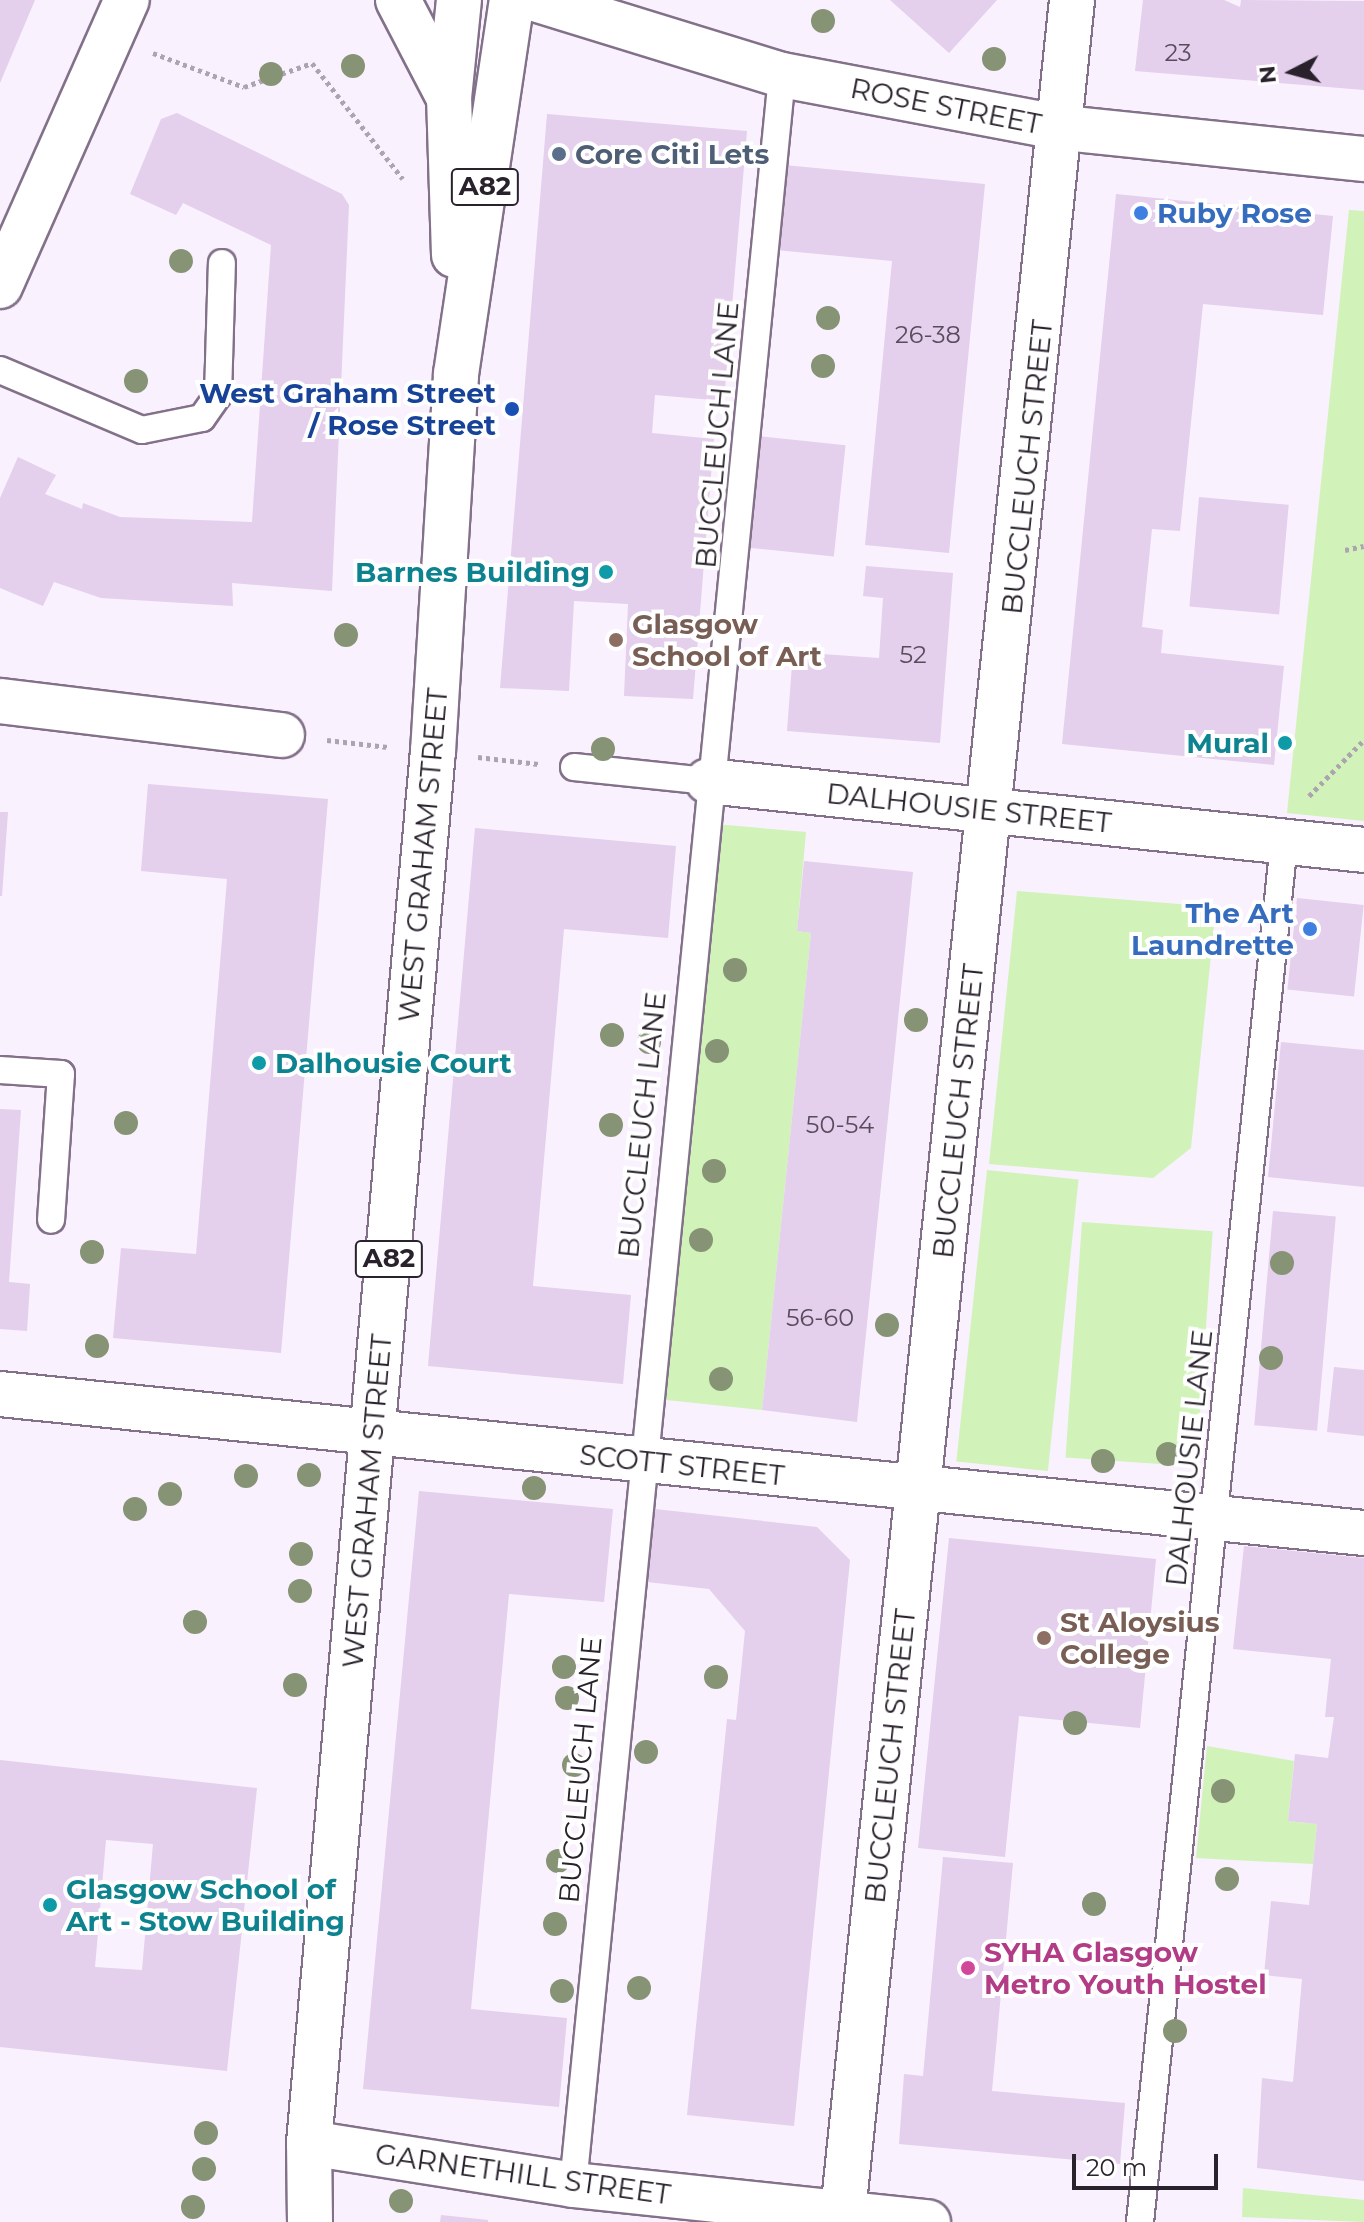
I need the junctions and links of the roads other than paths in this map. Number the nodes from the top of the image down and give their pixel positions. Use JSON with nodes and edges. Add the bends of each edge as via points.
{"nodes":[{"id":1,"x":398,"y":0,"type":"edge"},
{"id":2,"x":459,"y":0,"type":"edge"},
{"id":3,"x":512,"y":0,"type":"edge"},
{"id":4,"x":538,"y":0,"type":"edge"},
{"id":5,"x":1072,"y":0,"type":"edge"},
{"id":6,"x":119,"y":18,"type":"edge"},
{"id":7,"x":782,"y":75,"type":"junction"},
{"id":8,"x":449,"y":98,"type":"junction"},
{"id":9,"x":1063,"y":128,"type":"junction"},
{"id":10,"x":1364,"y":159,"type":"edge"},
{"id":11,"x":222,"y":263,"type":"dead end"},
{"id":12,"x":0,"y":286,"type":"edge"},
{"id":13,"x":0,"y":370,"type":"edge"},
{"id":14,"x":456,"y":374,"type":"junction"},
{"id":15,"x":0,"y":701,"type":"edge"},
{"id":16,"x":282,"y":735,"type":"dead end"},
{"id":17,"x":574,"y":767,"type":"dead end"},
{"id":18,"x":708,"y":781,"type":"junction"},
{"id":19,"x":990,"y":810,"type":"junction"},
{"id":20,"x":1292,"y":843,"type":"junction"},
{"id":21,"x":1364,"y":850,"type":"edge"},
{"id":22,"x":0,"y":1070,"type":"edge"},
{"id":23,"x":51,"y":1220,"type":"dead end"},
{"id":24,"x":0,"y":1394,"type":"edge"},
{"id":25,"x":373,"y":1435,"type":"junction"},
{"id":26,"x":641,"y":1461,"type":"junction"},
{"id":27,"x":918,"y":1489,"type":"junction"},
{"id":28,"x":1215,"y":1518,"type":"junction"},
{"id":29,"x":1364,"y":1533,"type":"edge"},
{"id":30,"x":309,"y":2143,"type":"junction"},
{"id":31,"x":573,"y":2185,"type":"junction"},
{"id":32,"x":668,"y":2209,"type":"edge"},
{"id":33,"x":842,"y":2218,"type":"edge"},
{"id":34,"x":286,"y":2222,"type":"edge"},
{"id":35,"x":310,"y":2222,"type":"edge"},
{"id":36,"x":928,"y":2222,"type":"edge"},
{"id":37,"x":1140,"y":2222,"type":"edge"}],
"edges":[{"from":1,"to":8,"type":"street"},
{"from":2,"to":8,"type":"street"},
{"from":3,"to":14,"type":"street","name":"WEST GRAHAM STREET","number":"A82"},
{"from":4,"to":7,"type":"street","name":"ROSE STREET"},
{"from":5,"to":9,"type":"street","name":"BUCCLEUCH STREET"},
{"from":6,"to":12,"type":"street"},
{"from":7,"to":9,"type":"street","name":"ROSE STREET"},
{"from":7,"to":18,"type":"lane","name":"BUCCLEUCH LANE","via":[[719,759]]},
{"from":8,"to":14,"type":"street"},
{"from":9,"to":10,"type":"street","name":"ROSE STREET"},
{"from":9,"to":19,"type":"street","name":"BUCCLEUCH STREET"},
{"from":11,"to":13,"type":"lane","via":[[218,395],[202,418],[142,430]]},
{"from":14,"to":25,"type":"street","name":"WEST GRAHAM STREET","number":"A82","via":[[433,752]]},
{"from":15,"to":16,"type":"street"},
{"from":17,"to":18,"type":"lane","name":"DALHOUSIE STREET"},
{"from":18,"to":19,"type":"street","name":"DALHOUSIE STREET"},
{"from":18,"to":26,"type":"lane","name":"BUCCLEUCH LANE"},
{"from":19,"to":20,"type":"street","name":"DALHOUSIE STREET"},
{"from":19,"to":27,"type":"street","name":"BUCCLEUCH STREET"},
{"from":20,"to":21,"type":"street","name":"DALHOUSIE STREET"},
{"from":20,"to":28,"type":"lane","name":"DALHOUSIE LANE"},
{"from":22,"to":23,"type":"lane","via":[[61,1074]]},
{"from":24,"to":25,"type":"street","name":"SCOTT STREET"},
{"from":25,"to":26,"type":"street","name":"SCOTT STREET"},
{"from":25,"to":30,"type":"street","name":"WEST GRAHAM STREET","number":"A82"},
{"from":26,"to":27,"type":"street","name":"SCOTT STREET"},
{"from":26,"to":31,"type":"lane","name":"BUCCLEUCH LANE"},
{"from":27,"to":28,"type":"street","name":"SCOTT STREET"},
{"from":27,"to":33,"type":"street","name":"BUCCLEUCH STREET"},
{"from":28,"to":29,"type":"street","name":"SCOTT STREET"},
{"from":28,"to":37,"type":"lane","name":"DALHOUSIE LANE"},
{"from":30,"to":31,"type":"street","name":"GARNETHILL STREET"},
{"from":30,"to":34,"type":"street","name":"WEST GRAHAM STREET","number":"A82"},
{"from":30,"to":35,"type":"street","name":"WEST GRAHAM STREET","number":"A82"},
{"from":31,"to":32,"type":"street","name":"GARNETHILL STREET"},
{"from":32,"to":33,"type":"street","name":"GARNETHILL STREET"},
{"from":33,"to":36,"type":"street","name":"GARNETHILL STREET"}]}
